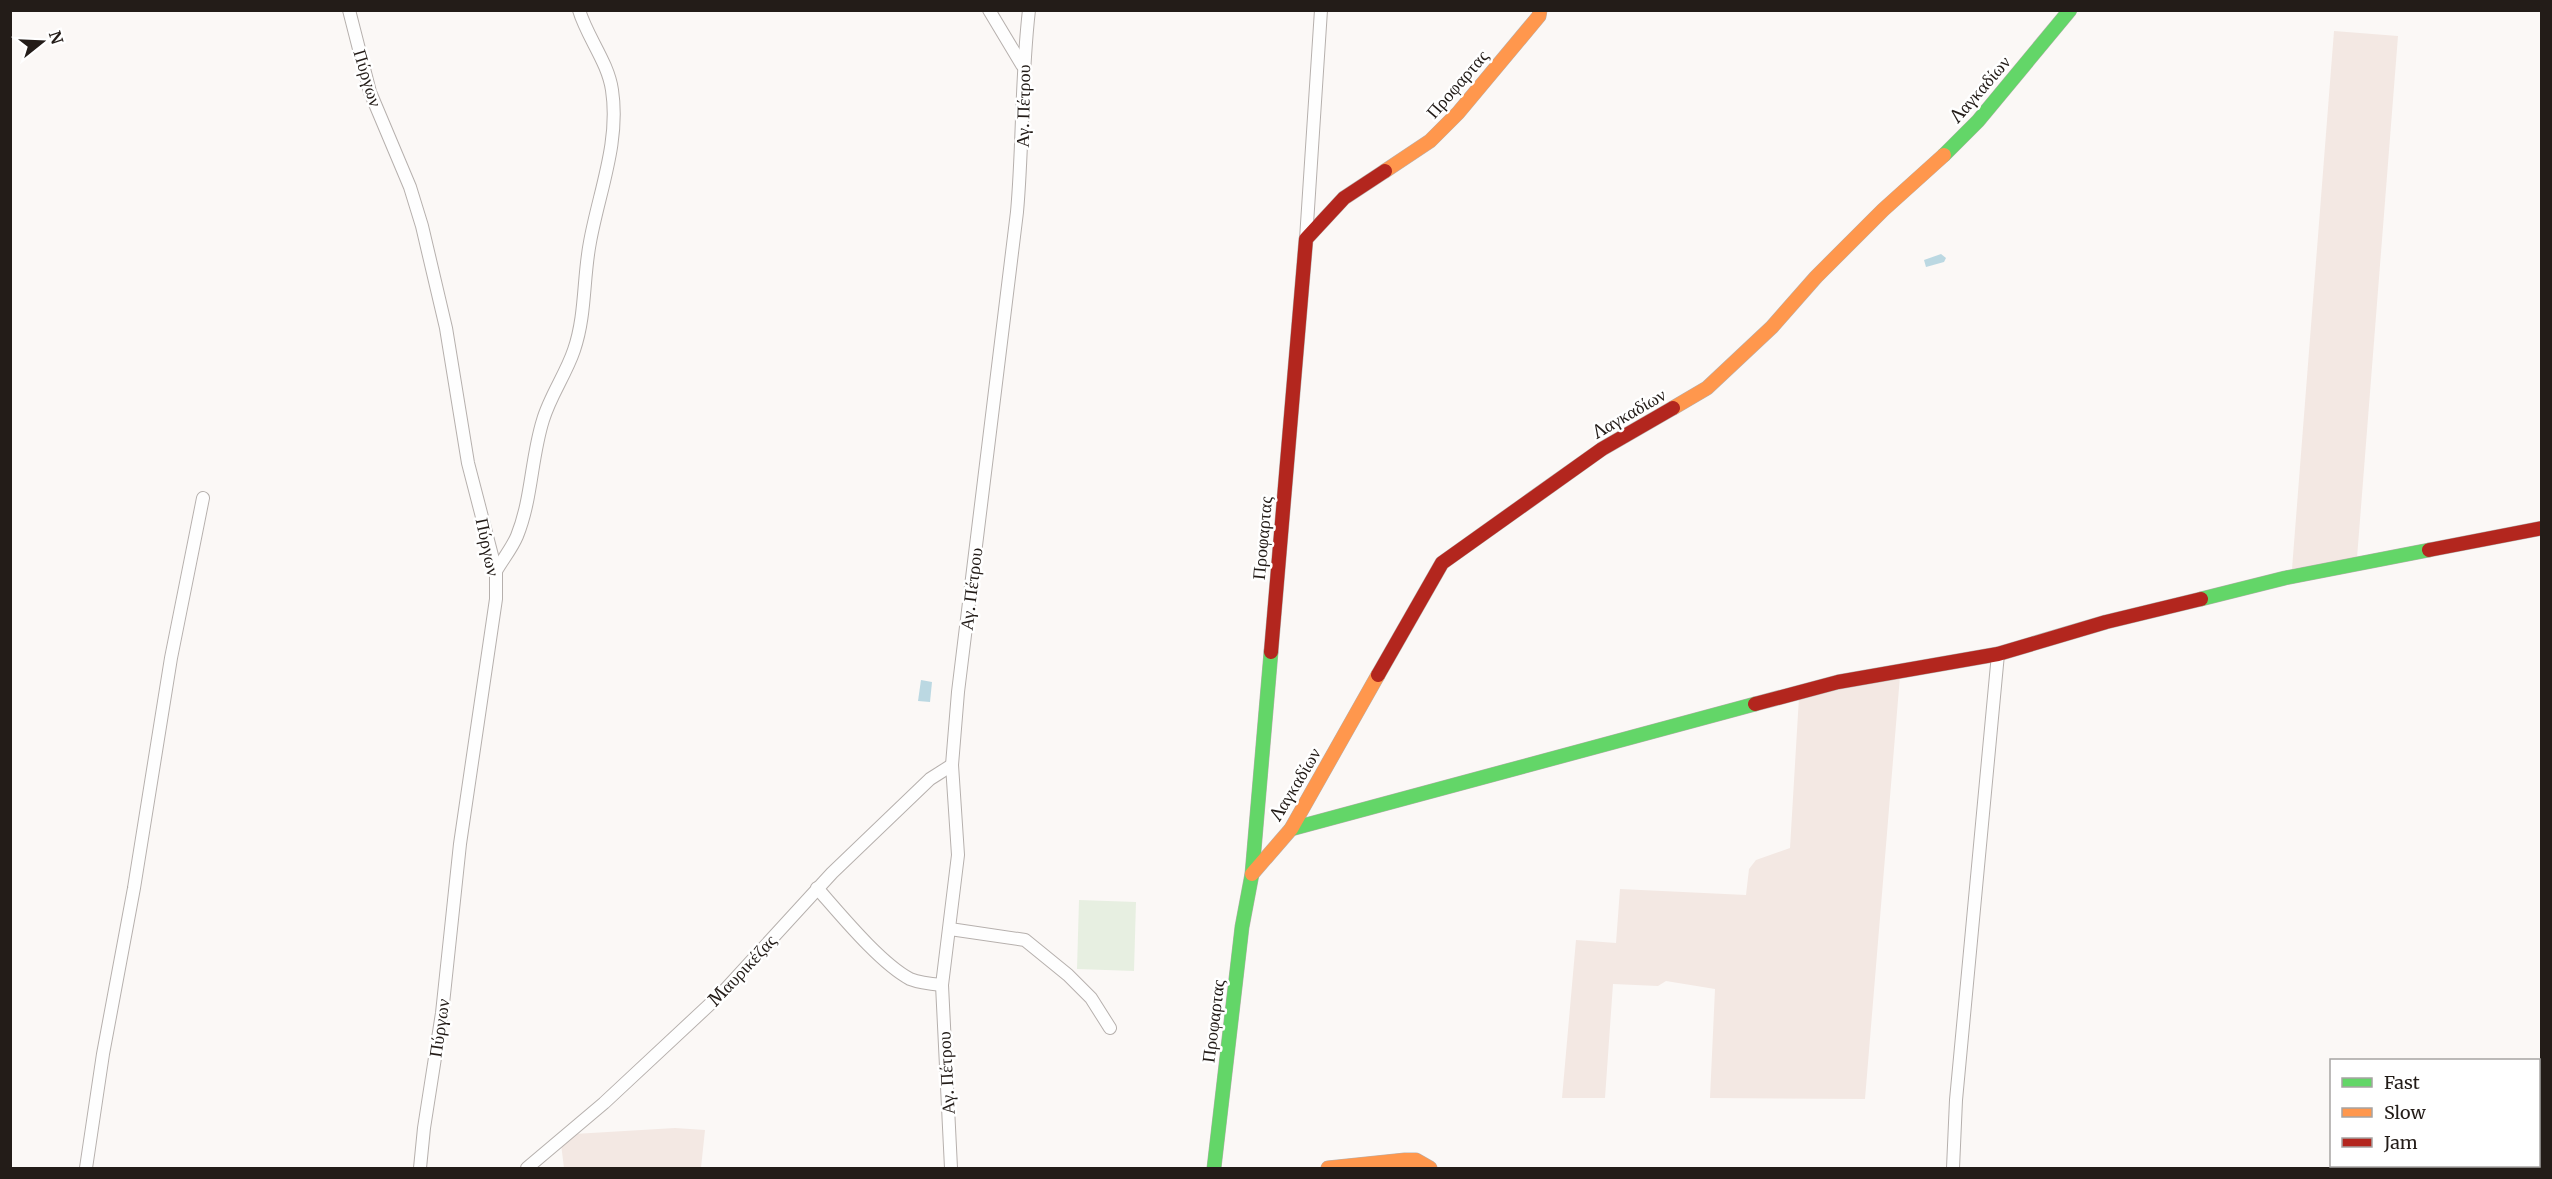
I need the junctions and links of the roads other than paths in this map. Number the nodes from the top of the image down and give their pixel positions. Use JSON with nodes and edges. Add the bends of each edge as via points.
{"nodes":[{"id":1,"x":349,"y":10,"type":"edge"},
{"id":2,"x":579,"y":10,"type":"edge"},
{"id":3,"x":989,"y":10,"type":"edge"},
{"id":4,"x":1029,"y":10,"type":"edge"},
{"id":5,"x":1321,"y":10,"type":"edge"},
{"id":6,"x":1540,"y":10,"type":"edge"},
{"id":7,"x":2070,"y":10,"type":"edge"},
{"id":8,"x":1023,"y":65,"type":"junction"},
{"id":9,"x":1306,"y":238,"type":"junction"},
{"id":10,"x":203,"y":498,"type":"dead end"},
{"id":11,"x":2541,"y":528,"type":"edge"},
{"id":12,"x":496,"y":571,"type":"junction"},
{"id":13,"x":1998,"y":654,"type":"junction"},
{"id":14,"x":952,"y":765,"type":"junction"},
{"id":15,"x":1291,"y":829,"type":"junction"},
{"id":16,"x":1251,"y":874,"type":"junction"},
{"id":17,"x":817,"y":888,"type":"junction"},
{"id":18,"x":950,"y":929,"type":"junction"},
{"id":19,"x":942,"y":985,"type":"junction"},
{"id":20,"x":1110,"y":1028,"type":"dead end"},
{"id":21,"x":1426,"y":1167,"type":"edge"},
{"id":22,"x":86,"y":1168,"type":"edge"},
{"id":23,"x":420,"y":1168,"type":"edge"},
{"id":24,"x":527,"y":1168,"type":"edge"},
{"id":25,"x":951,"y":1168,"type":"edge"},
{"id":26,"x":1214,"y":1168,"type":"edge"},
{"id":27,"x":1328,"y":1168,"type":"edge"},
{"id":28,"x":1953,"y":1168,"type":"edge"}],
"edges":[{"from":1,"to":12,"type":"street","name":"Πύργων","via":[[370,92],[422,226],[446,328],[468,463]]},
{"from":2,"to":12,"type":"street","via":[[612,89],[609,166],[590,242],[582,323],[573,353],[542,421],[516,537]]},
{"from":3,"to":8,"type":"street"},
{"from":4,"to":8,"type":"street","name":"Αγ. Πέτρου"},
{"from":5,"to":9,"type":"street"},
{"from":6,"to":9,"type":"street","name":"Προφαρτας","via":[[1458,113],[1430,141],[1344,198]]},
{"from":7,"to":15,"type":"street","name":"Λαγκαδίων","via":[[1978,121],[1883,210],[1772,327],[1707,388],[1602,449],[1442,563]]},
{"from":8,"to":14,"type":"street","name":"Αγ. Πέτρου","via":[[1017,212]]},
{"from":9,"to":16,"type":"street","name":"Προφαρτας"},
{"from":10,"to":22,"type":"street","via":[[171,658]]},
{"from":11,"to":13,"type":"street","via":[[2285,578],[2106,622]]},
{"from":12,"to":23,"type":"street","name":"Πύργων","via":[[496,599],[460,843]]},
{"from":13,"to":15,"type":"street","via":[[1838,682]]},
{"from":13,"to":28,"type":"street"},
{"from":14,"to":17,"type":"street","name":"Μαυρικέζας","via":[[930,779]]},
{"from":14,"to":18,"type":"street","name":"Αγ. Πέτρου","via":[[958,855]]},
{"from":15,"to":16,"type":"street","name":"Λαγκαδίων"},
{"from":16,"to":26,"type":"street","name":"Προφαρτας"},
{"from":17,"to":19,"type":"street","via":[[869,945],[907,977]]},
{"from":17,"to":24,"type":"street","name":"Μαυρικέζας","via":[[723,992],[604,1103]]},
{"from":18,"to":19,"type":"street","name":"Αγ. Πέτρου"},
{"from":18,"to":20,"type":"street","via":[[1025,940],[1091,998]]},
{"from":19,"to":25,"type":"street","name":"Αγ. Πέτρου"},
{"from":21,"to":27,"type":"street","via":[[1405,1160]]}]}
